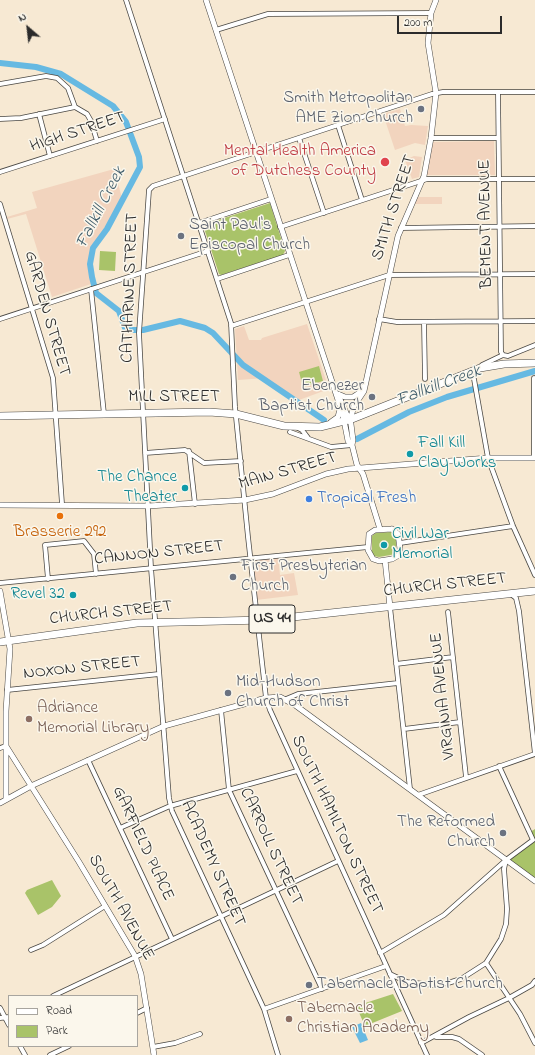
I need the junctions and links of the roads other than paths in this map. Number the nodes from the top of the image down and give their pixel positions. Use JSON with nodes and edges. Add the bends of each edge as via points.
{"nodes":[{"id":1,"x":126,"y":0,"type":"edge"},
{"id":2,"x":206,"y":0,"type":"edge"},
{"id":3,"x":435,"y":0,"type":"edge"},
{"id":4,"x":431,"y":13,"type":"junction"},
{"id":5,"x":216,"y":30,"type":"junction"},
{"id":6,"x":0,"y":84,"type":"edge"},
{"id":7,"x":498,"y":92,"type":"junction"},
{"id":8,"x":535,"y":92,"type":"edge"},
{"id":9,"x":436,"y":93,"type":"junction"},
{"id":10,"x":75,"y":107,"type":"junction"},
{"id":11,"x":39,"y":114,"type":"junction"},
{"id":12,"x":0,"y":119,"type":"edge"},
{"id":13,"x":165,"y":119,"type":"junction"},
{"id":14,"x":338,"y":125,"type":"junction"},
{"id":15,"x":299,"y":138,"type":"junction"},
{"id":16,"x":431,"y":138,"type":"junction"},
{"id":17,"x":498,"y":138,"type":"junction"},
{"id":18,"x":97,"y":141,"type":"junction"},
{"id":19,"x":256,"y":152,"type":"junction"},
{"id":20,"x":50,"y":156,"type":"junction"},
{"id":21,"x":0,"y":172,"type":"edge"},
{"id":22,"x":183,"y":176,"type":"junction"},
{"id":23,"x":535,"y":179,"type":"edge"},
{"id":24,"x":499,"y":180,"type":"junction"},
{"id":25,"x":420,"y":181,"type":"junction"},
{"id":26,"x":271,"y":199,"type":"junction"},
{"id":27,"x":362,"y":200,"type":"junction"},
{"id":28,"x":0,"y":204,"type":"edge"},
{"id":29,"x":324,"y":213,"type":"junction"},
{"id":30,"x":199,"y":223,"type":"junction"},
{"id":31,"x":535,"y":226,"type":"edge"},
{"id":32,"x":280,"y":227,"type":"junction"},
{"id":33,"x":500,"y":227,"type":"junction"},
{"id":34,"x":401,"y":228,"type":"junction"},
{"id":35,"x":208,"y":250,"type":"junction"},
{"id":36,"x":289,"y":255,"type":"junction"},
{"id":37,"x":143,"y":272,"type":"junction"},
{"id":38,"x":500,"y":274,"type":"junction"},
{"id":39,"x":535,"y":274,"type":"edge"},
{"id":40,"x":388,"y":276,"type":"junction"},
{"id":41,"x":217,"y":279,"type":"junction"},
{"id":42,"x":93,"y":289,"type":"junction"},
{"id":43,"x":305,"y":302,"type":"junction"},
{"id":44,"x":31,"y":309,"type":"junction"},
{"id":45,"x":379,"y":319,"type":"junction"},
{"id":46,"x":0,"y":320,"type":"edge"},
{"id":47,"x":501,"y":321,"type":"junction"},
{"id":48,"x":535,"y":321,"type":"edge"},
{"id":49,"x":424,"y":322,"type":"junction"},
{"id":50,"x":231,"y":326,"type":"junction"},
{"id":51,"x":535,"y":345,"type":"edge"},
{"id":52,"x":504,"y":355,"type":"junction"},
{"id":53,"x":535,"y":363,"type":"edge"},
{"id":54,"x":470,"y":371,"type":"junction"},
{"id":55,"x":534,"y":378,"type":"dead end"},
{"id":56,"x":425,"y":379,"type":"dead end"},
{"id":57,"x":364,"y":385,"type":"junction"},
{"id":58,"x":335,"y":392,"type":"junction"},
{"id":59,"x":358,"y":401,"type":"junction"},
{"id":60,"x":340,"y":406,"type":"junction"},
{"id":61,"x":143,"y":413,"type":"junction"},
{"id":62,"x":104,"y":414,"type":"junction"},
{"id":63,"x":236,"y":414,"type":"junction"},
{"id":64,"x":366,"y":414,"type":"junction"},
{"id":65,"x":56,"y":415,"type":"junction"},
{"id":66,"x":0,"y":416,"type":"edge"},
{"id":67,"x":347,"y":421,"type":"junction"},
{"id":68,"x":320,"y":427,"type":"junction"},
{"id":69,"x":298,"y":428,"type":"junction"},
{"id":70,"x":290,"y":432,"type":"dead end"},
{"id":71,"x":310,"y":440,"type":"junction"},
{"id":72,"x":352,"y":445,"type":"junction"},
{"id":73,"x":189,"y":451,"type":"junction"},
{"id":74,"x":145,"y":454,"type":"junction"},
{"id":75,"x":488,"y":458,"type":"junction"},
{"id":76,"x":535,"y":458,"type":"edge"},
{"id":77,"x":241,"y":461,"type":"junction"},
{"id":78,"x":359,"y":468,"type":"junction"},
{"id":79,"x":245,"y":500,"type":"junction"},
{"id":80,"x":62,"y":504,"type":"junction"},
{"id":81,"x":195,"y":504,"type":"junction"},
{"id":82,"x":0,"y":505,"type":"edge"},
{"id":83,"x":148,"y":506,"type":"junction"},
{"id":84,"x":513,"y":526,"type":"junction"},
{"id":85,"x":380,"y":529,"type":"junction"},
{"id":86,"x":400,"y":543,"type":"junction"},
{"id":87,"x":368,"y":547,"type":"junction"},
{"id":88,"x":251,"y":558,"type":"junction"},
{"id":89,"x":385,"y":560,"type":"junction"},
{"id":90,"x":151,"y":568,"type":"junction"},
{"id":91,"x":96,"y":574,"type":"junction"},
{"id":92,"x":535,"y":575,"type":"edge"},
{"id":93,"x":48,"y":579,"type":"junction"},
{"id":94,"x":0,"y":583,"type":"edge"},
{"id":95,"x":0,"y":590,"type":"edge"},
{"id":96,"x":535,"y":591,"type":"edge"},
{"id":97,"x":512,"y":595,"type":"junction"},
{"id":98,"x":390,"y":607,"type":"junction"},
{"id":99,"x":448,"y":612,"type":"dead end"},
{"id":100,"x":258,"y":620,"type":"junction"},
{"id":101,"x":155,"y":622,"type":"junction"},
{"id":102,"x":9,"y":641,"type":"junction"},
{"id":103,"x":0,"y":642,"type":"edge"},
{"id":104,"x":453,"y":657,"type":"junction"},
{"id":105,"x":396,"y":664,"type":"junction"},
{"id":106,"x":160,"y":674,"type":"junction"},
{"id":107,"x":398,"y":683,"type":"junction"},
{"id":108,"x":7,"y":690,"type":"junction"},
{"id":109,"x":266,"y":698,"type":"junction"},
{"id":110,"x":286,"y":699,"type":"junction"},
{"id":111,"x":221,"y":710,"type":"junction"},
{"id":112,"x":460,"y":722,"type":"junction"},
{"id":113,"x":164,"y":726,"type":"junction"},
{"id":114,"x":404,"y":729,"type":"junction"},
{"id":115,"x":6,"y":746,"type":"junction"},
{"id":116,"x":0,"y":748,"type":"edge"},
{"id":117,"x":535,"y":754,"type":"edge"},
{"id":118,"x":88,"y":760,"type":"junction"},
{"id":119,"x":499,"y":766,"type":"junction"},
{"id":120,"x":296,"y":771,"type":"junction"},
{"id":121,"x":466,"y":777,"type":"junction"},
{"id":122,"x":30,"y":786,"type":"junction"},
{"id":123,"x":410,"y":789,"type":"junction"},
{"id":124,"x":229,"y":790,"type":"junction"},
{"id":125,"x":418,"y":795,"type":"junction"},
{"id":126,"x":6,"y":799,"type":"junction"},
{"id":127,"x":0,"y":803,"type":"edge"},
{"id":128,"x":170,"y":806,"type":"junction"},
{"id":129,"x":120,"y":828,"type":"junction"},
{"id":130,"x":506,"y":860,"type":"junction"},
{"id":131,"x":338,"y":861,"type":"junction"},
{"id":132,"x":535,"y":881,"type":"edge"},
{"id":133,"x":276,"y":890,"type":"junction"},
{"id":134,"x":105,"y":906,"type":"junction"},
{"id":135,"x":221,"y":916,"type":"junction"},
{"id":136,"x":172,"y":939,"type":"junction"},
{"id":137,"x":31,"y":950,"type":"dead end"},
{"id":138,"x":380,"y":953,"type":"junction"},
{"id":139,"x":135,"y":956,"type":"junction"},
{"id":140,"x":486,"y":963,"type":"junction"},
{"id":141,"x":386,"y":966,"type":"junction"},
{"id":142,"x":390,"y":974,"type":"junction"},
{"id":143,"x":535,"y":981,"type":"edge"},
{"id":144,"x":322,"y":989,"type":"junction"},
{"id":145,"x":55,"y":995,"type":"edge"},
{"id":146,"x":509,"y":998,"type":"junction"},
{"id":147,"x":0,"y":1008,"type":"edge"},
{"id":148,"x":147,"y":1008,"type":"junction"},
{"id":149,"x":264,"y":1009,"type":"junction"},
{"id":150,"x":138,"y":1012,"type":"edge"},
{"id":151,"x":5,"y":1017,"type":"edge"},
{"id":152,"x":200,"y":1034,"type":"dead end"},
{"id":153,"x":430,"y":1038,"type":"junction"},
{"id":154,"x":421,"y":1043,"type":"junction"},
{"id":155,"x":535,"y":1043,"type":"edge"},
{"id":156,"x":67,"y":1047,"type":"edge"},
{"id":157,"x":153,"y":1047,"type":"junction"},
{"id":158,"x":50,"y":1055,"type":"edge"},
{"id":159,"x":154,"y":1055,"type":"edge"},
{"id":160,"x":278,"y":1055,"type":"edge"},
{"id":161,"x":426,"y":1055,"type":"edge"},
{"id":162,"x":482,"y":1055,"type":"edge"}],
"edges":[{"from":1,"to":13,"type":"street","name":"SOUTH HAMILTON STREET"},
{"from":2,"to":5,"type":"street"},
{"from":3,"to":4,"type":"street","name":"SMITH STREET"},
{"from":4,"to":5,"type":"street","via":[[268,14]]},
{"from":4,"to":9,"type":"street","name":"SMITH STREET","via":[[428,47]]},
{"from":5,"to":19,"type":"street"},
{"from":6,"to":10,"type":"street","via":[[46,76],[57,78],[68,88]]},
{"from":7,"to":8,"type":"street"},
{"from":7,"to":9,"type":"street"},
{"from":7,"to":17,"type":"street","name":"BEMENT AVENUE"},
{"from":9,"to":14,"type":"street"},
{"from":9,"to":16,"type":"street","name":"SMITH STREET"},
{"from":10,"to":11,"type":"street"},
{"from":10,"to":18,"type":"street","via":[[87,114]]},
{"from":11,"to":12,"type":"street"},
{"from":11,"to":20,"type":"street"},
{"from":13,"to":18,"type":"street","name":"HIGH STREET"},
{"from":13,"to":22,"type":"street","name":"SOUTH HAMILTON STREET"},
{"from":14,"to":15,"type":"street"},
{"from":14,"to":27,"type":"street"},
{"from":15,"to":19,"type":"street"},
{"from":15,"to":29,"type":"street"},
{"from":16,"to":17,"type":"street"},
{"from":16,"to":25,"type":"street","name":"SMITH STREET","via":[[424,176]]},
{"from":17,"to":24,"type":"street","name":"BEMENT AVENUE"},
{"from":18,"to":20,"type":"street","name":"HIGH STREET"},
{"from":19,"to":22,"type":"street"},
{"from":19,"to":26,"type":"street"},
{"from":20,"to":21,"type":"street","name":"HIGH STREET"},
{"from":22,"to":30,"type":"street","name":"SOUTH HAMILTON STREET"},
{"from":22,"to":37,"type":"street","name":"CATHARINE STREET","via":[[153,186],[149,191]]},
{"from":23,"to":24,"type":"street"},
{"from":24,"to":25,"type":"street"},
{"from":24,"to":33,"type":"street","name":"BEMENT AVENUE"},
{"from":25,"to":27,"type":"street"},
{"from":25,"to":34,"type":"street","name":"SMITH STREET"},
{"from":26,"to":30,"type":"street"},
{"from":26,"to":32,"type":"street"},
{"from":27,"to":29,"type":"street"},
{"from":28,"to":44,"type":"street","name":"GARDEN STREET"},
{"from":29,"to":32,"type":"street"},
{"from":30,"to":35,"type":"street","name":"SOUTH HAMILTON STREET"},
{"from":31,"to":33,"type":"street"},
{"from":32,"to":36,"type":"street"},
{"from":33,"to":34,"type":"street"},
{"from":33,"to":38,"type":"street","name":"BEMENT AVENUE"},
{"from":34,"to":40,"type":"street","name":"SMITH STREET"},
{"from":35,"to":37,"type":"street"},
{"from":35,"to":41,"type":"street","name":"SOUTH HAMILTON STREET"},
{"from":36,"to":41,"type":"street"},
{"from":36,"to":43,"type":"street"},
{"from":37,"to":42,"type":"street"},
{"from":37,"to":61,"type":"street","name":"CATHARINE STREET","via":[[139,328]]},
{"from":38,"to":39,"type":"street"},
{"from":38,"to":40,"type":"street"},
{"from":38,"to":47,"type":"street","name":"BEMENT AVENUE"},
{"from":40,"to":43,"type":"street"},
{"from":40,"to":45,"type":"street","name":"SMITH STREET"},
{"from":41,"to":50,"type":"street","name":"SOUTH HAMILTON STREET"},
{"from":42,"to":44,"type":"street"},
{"from":42,"to":62,"type":"street"},
{"from":43,"to":50,"type":"street"},
{"from":43,"to":58,"type":"street"},
{"from":44,"to":46,"type":"street"},
{"from":44,"to":65,"type":"street","name":"GARDEN STREET","via":[[51,368]]},
{"from":45,"to":49,"type":"street"},
{"from":45,"to":57,"type":"street","name":"SMITH STREET"},
{"from":47,"to":48,"type":"street"},
{"from":47,"to":49,"type":"street"},
{"from":47,"to":52,"type":"street","name":"BEMENT AVENUE","via":[[501,352]]},
{"from":49,"to":56,"type":"street"},
{"from":50,"to":63,"type":"street","name":"SOUTH HAMILTON STREET"},
{"from":51,"to":52,"type":"street","via":[[508,356]]},
{"from":52,"to":54,"type":"street"},
{"from":53,"to":54,"type":"highway","name":"MILL STREET","via":[[486,366]]},
{"from":54,"to":64,"type":"highway","name":"MILL STREET"},
{"from":54,"to":75,"type":"street","via":[[476,390]]},
{"from":55,"to":76,"type":"street"},
{"from":57,"to":58,"type":"street","via":[[353,397],[343,397]]},
{"from":57,"to":59,"type":"street","name":"SMITH STREET","via":[[363,394]]},
{"from":58,"to":60,"type":"street"},
{"from":58,"to":67,"type":"street"},
{"from":59,"to":64,"type":"street","via":[[358,411]]},
{"from":59,"to":67,"type":"street","name":"SMITH STREET"},
{"from":60,"to":67,"type":"street"},
{"from":60,"to":68,"type":"street","via":[[337,419]]},
{"from":61,"to":62,"type":"highway","name":"MILL STREET"},
{"from":61,"to":63,"type":"highway","name":"MILL STREET"},
{"from":61,"to":74,"type":"street","name":"CATHARINE STREET"},
{"from":62,"to":65,"type":"highway","name":"MILL STREET"},
{"from":63,"to":69,"type":"highway","name":"MILL STREET"},
{"from":63,"to":77,"type":"street","name":"SOUTH HAMILTON STREET"},
{"from":64,"to":67,"type":"highway","name":"MILL STREET"},
{"from":65,"to":66,"type":"highway","name":"MILL STREET"},
{"from":65,"to":80,"type":"street","name":"GARDEN STREET"},
{"from":67,"to":68,"type":"highway","name":"MILL STREET"},
{"from":67,"to":72,"type":"street","via":[[348,440]]},
{"from":68,"to":69,"type":"highway","name":"MILL STREET"},
{"from":69,"to":71,"type":"street"},
{"from":70,"to":71,"type":"street"},
{"from":71,"to":72,"type":"street","via":[[334,447]]},
{"from":72,"to":78,"type":"street"},
{"from":73,"to":74,"type":"street"},
{"from":73,"to":77,"type":"street","via":[[204,462]]},
{"from":73,"to":81,"type":"street"},
{"from":74,"to":83,"type":"street","name":"CATHARINE STREET"},
{"from":75,"to":76,"type":"street","name":"MAIN STREET"},
{"from":75,"to":78,"type":"street","name":"MAIN STREET"},
{"from":75,"to":84,"type":"street"},
{"from":77,"to":79,"type":"street","name":"SOUTH HAMILTON STREET"},
{"from":78,"to":79,"type":"street","name":"MAIN STREET","via":[[334,472]]},
{"from":78,"to":85,"type":"street"},
{"from":79,"to":81,"type":"street","name":"MAIN STREET"},
{"from":79,"to":88,"type":"street","name":"SOUTH HAMILTON STREET"},
{"from":80,"to":82,"type":"street","name":"MAIN STREET"},
{"from":80,"to":83,"type":"street","name":"MAIN STREET"},
{"from":81,"to":83,"type":"street","name":"MAIN STREET"},
{"from":83,"to":90,"type":"street","name":"ACADEMY STREET"},
{"from":84,"to":86,"type":"street"},
{"from":84,"to":92,"type":"street"},
{"from":85,"to":86,"type":"street","via":[[396,530]]},
{"from":85,"to":87,"type":"street","via":[[369,534]]},
{"from":86,"to":89,"type":"street","via":[[398,557]]},
{"from":87,"to":88,"type":"street","name":"CANNON STREET"},
{"from":87,"to":89,"type":"street","via":[[373,559]]},
{"from":88,"to":90,"type":"street","name":"CANNON STREET"},
{"from":88,"to":100,"type":"street","name":"SOUTH HAMILTON STREET"},
{"from":89,"to":98,"type":"street"},
{"from":90,"to":91,"type":"street","name":"CANNON STREET"},
{"from":90,"to":101,"type":"street","name":"ACADEMY STREET"},
{"from":91,"to":93,"type":"street","name":"CANNON STREET"},
{"from":91,"to":93,"type":"street","via":[[94,554],[84,541],[45,544]]},
{"from":93,"to":94,"type":"street","name":"CANNON STREET"},
{"from":95,"to":102,"type":"street"},
{"from":96,"to":97,"type":"highway","name":"CHURCH STREET","number":"US 44"},
{"from":97,"to":98,"type":"highway","name":"CHURCH STREET","number":"US 44"},
{"from":97,"to":117,"type":"street","via":[[516,598],[519,611]]},
{"from":98,"to":100,"type":"highway","name":"CHURCH STREET","number":"US 44"},
{"from":98,"to":105,"type":"street"},
{"from":99,"to":104,"type":"street","name":"VIRGINIA AVENUE"},
{"from":100,"to":101,"type":"highway","name":"CHURCH STREET","number":"US 44"},
{"from":100,"to":109,"type":"street","name":"SOUTH HAMILTON STREET"},
{"from":101,"to":102,"type":"highway","name":"CHURCH STREET","number":"US 44"},
{"from":101,"to":106,"type":"street","name":"ACADEMY STREET"},
{"from":102,"to":103,"type":"highway","name":"CHURCH STREET","number":"US 44"},
{"from":102,"to":108,"type":"street"},
{"from":104,"to":105,"type":"street"},
{"from":104,"to":112,"type":"street","name":"VIRGINIA AVENUE"},
{"from":105,"to":107,"type":"street"},
{"from":106,"to":108,"type":"street","name":"NOXON STREET"},
{"from":106,"to":113,"type":"street","name":"ACADEMY STREET"},
{"from":107,"to":110,"type":"street","via":[[298,694]]},
{"from":107,"to":114,"type":"street"},
{"from":108,"to":115,"type":"street"},
{"from":109,"to":110,"type":"street"},
{"from":109,"to":111,"type":"street"},
{"from":109,"to":120,"type":"street","name":"SOUTH HAMILTON STREET"},
{"from":110,"to":123,"type":"street"},
{"from":111,"to":113,"type":"street"},
{"from":111,"to":124,"type":"street","name":"CARROLL STREET"},
{"from":112,"to":114,"type":"street"},
{"from":112,"to":121,"type":"street","name":"VIRGINIA AVENUE"},
{"from":113,"to":118,"type":"street"},
{"from":113,"to":128,"type":"street","name":"ACADEMY STREET"},
{"from":114,"to":123,"type":"street"},
{"from":115,"to":116,"type":"street"},
{"from":115,"to":122,"type":"street","name":"SOUTH AVENUE"},
{"from":115,"to":126,"type":"street"},
{"from":117,"to":119,"type":"street"},
{"from":118,"to":122,"type":"street"},
{"from":118,"to":129,"type":"street","name":"GARFIELD PLACE"},
{"from":119,"to":121,"type":"street"},
{"from":119,"to":130,"type":"street","via":[[532,837],[531,842]]},
{"from":120,"to":124,"type":"street"},
{"from":120,"to":131,"type":"street","name":"SOUTH HAMILTON STREET"},
{"from":121,"to":125,"type":"street"},
{"from":122,"to":126,"type":"street"},
{"from":122,"to":134,"type":"street","name":"SOUTH AVENUE"},
{"from":123,"to":125,"type":"street"},
{"from":124,"to":128,"type":"street"},
{"from":124,"to":133,"type":"street","name":"CARROLL STREET"},
{"from":125,"to":130,"type":"street"},
{"from":126,"to":127,"type":"street"},
{"from":128,"to":129,"type":"street"},
{"from":128,"to":135,"type":"street","name":"ACADEMY STREET"},
{"from":129,"to":136,"type":"street","name":"GARFIELD PLACE"},
{"from":130,"to":132,"type":"street"},
{"from":130,"to":138,"type":"street","via":[[444,915]]},
{"from":130,"to":140,"type":"street","via":[[506,924],[501,939]]},
{"from":131,"to":133,"type":"street"},
{"from":131,"to":138,"type":"street","name":"SOUTH HAMILTON STREET"},
{"from":133,"to":135,"type":"street"},
{"from":133,"to":144,"type":"street","name":"CARROLL STREET"},
{"from":134,"to":137,"type":"street"},
{"from":134,"to":139,"type":"street","name":"SOUTH AVENUE"},
{"from":135,"to":136,"type":"street"},
{"from":135,"to":149,"type":"street","name":"ACADEMY STREET"},
{"from":136,"to":139,"type":"street"},
{"from":138,"to":141,"type":"street","name":"SOUTH HAMILTON STREET"},
{"from":139,"to":145,"type":"street"},
{"from":139,"to":148,"type":"street","name":"SOUTH AVENUE"},
{"from":140,"to":142,"type":"street","via":[[461,979],[434,985],[407,982]]},
{"from":140,"to":146,"type":"street"},
{"from":141,"to":142,"type":"street","name":"SOUTH HAMILTON STREET"},
{"from":141,"to":144,"type":"street"},
{"from":142,"to":154,"type":"street","name":"SOUTH HAMILTON STREET"},
{"from":143,"to":146,"type":"street"},
{"from":144,"to":149,"type":"street"},
{"from":146,"to":153,"type":"street","via":[[469,1016],[447,1031]]},
{"from":146,"to":155,"type":"street"},
{"from":147,"to":151,"type":"street"},
{"from":148,"to":150,"type":"street"},
{"from":148,"to":157,"type":"street","name":"SOUTH AVENUE"},
{"from":149,"to":160,"type":"street","name":"ACADEMY STREET"},
{"from":152,"to":157,"type":"street","via":[[175,1043]]},
{"from":153,"to":154,"type":"street"},
{"from":153,"to":162,"type":"street","via":[[442,1036],[459,1039]]},
{"from":154,"to":161,"type":"street","name":"SOUTH HAMILTON STREET"},
{"from":156,"to":158,"type":"street"},
{"from":157,"to":159,"type":"street","name":"SOUTH AVENUE"}]}
